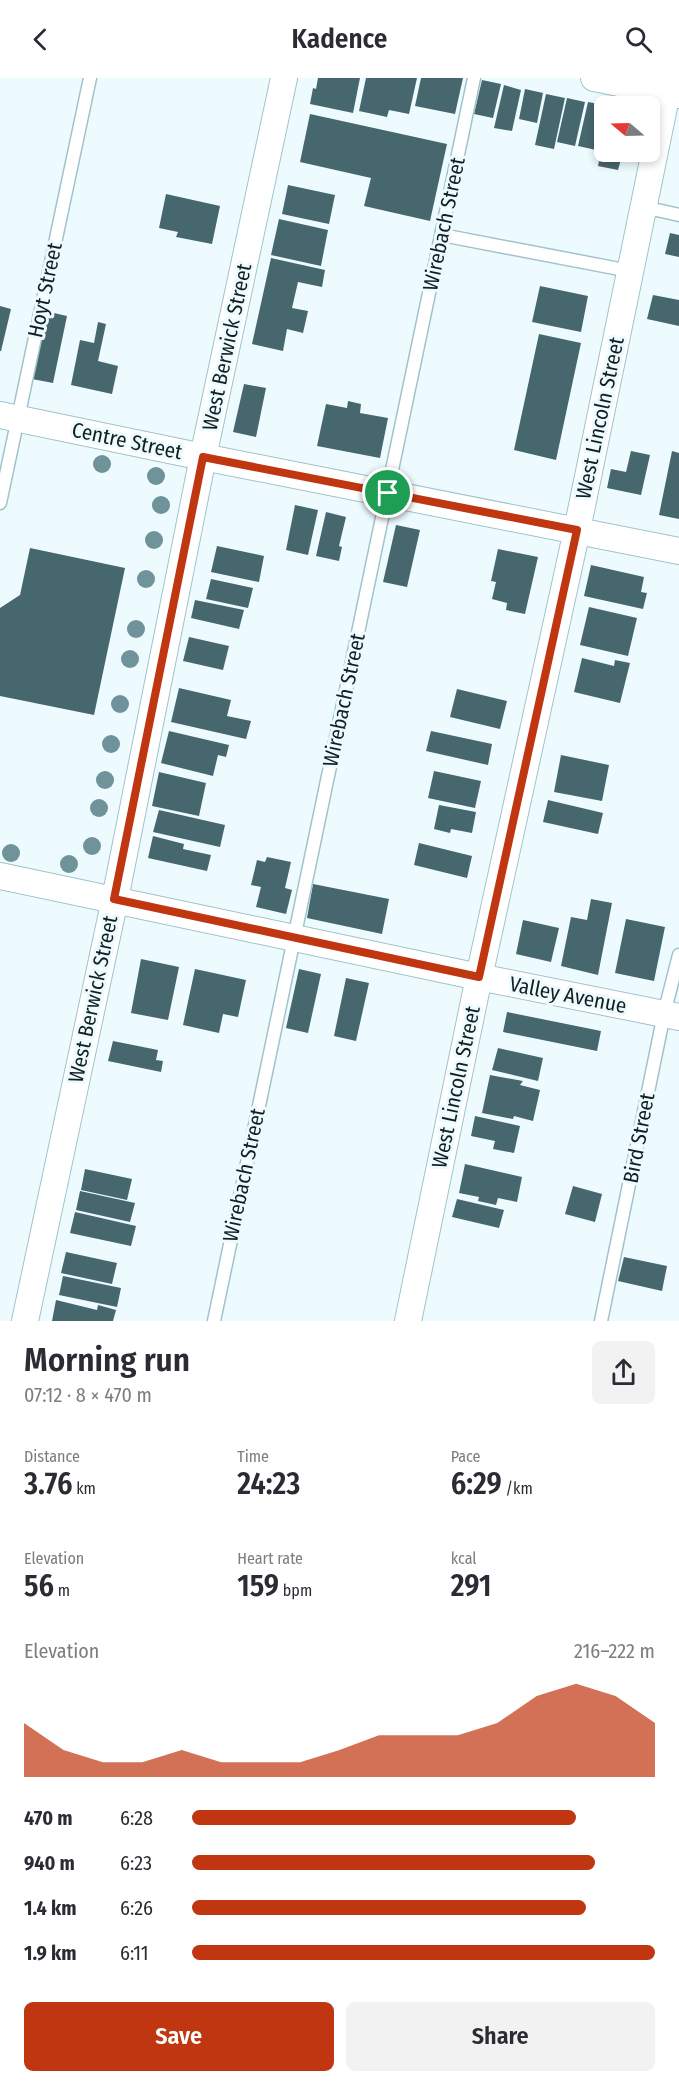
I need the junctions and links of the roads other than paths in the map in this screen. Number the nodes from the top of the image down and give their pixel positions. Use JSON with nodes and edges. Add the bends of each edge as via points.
{"nodes":[{"id":1,"x":90,"y":78,"type":"edge"},
{"id":2,"x":284,"y":78,"type":"edge"},
{"id":3,"x":474,"y":78,"type":"edge"},
{"id":4,"x":594,"y":78,"type":"edge"},
{"id":5,"x":672,"y":89,"type":"edge"},
{"id":6,"x":643,"y":207,"type":"junction"},
{"id":7,"x":679,"y":215,"type":"edge"},
{"id":8,"x":442,"y":235,"type":"junction"},
{"id":9,"x":630,"y":271,"type":"junction"},
{"id":10,"x":9,"y":417,"type":"edge"},
{"id":11,"x":203,"y":457,"type":"junction"},
{"id":12,"x":388,"y":493,"type":"junction"},
{"id":13,"x":0,"y":503,"type":"edge"},
{"id":14,"x":577,"y":530,"type":"junction"},
{"id":15,"x":679,"y":551,"type":"edge"},
{"id":16,"x":0,"y":876,"type":"edge"},
{"id":17,"x":114,"y":899,"type":"junction"},
{"id":18,"x":294,"y":937,"type":"junction"},
{"id":19,"x":679,"y":955,"type":"edge"},
{"id":20,"x":479,"y":977,"type":"junction"},
{"id":21,"x":672,"y":1015,"type":"edge"},
{"id":22,"x":25,"y":1321,"type":"edge"},
{"id":23,"x":214,"y":1321,"type":"edge"},
{"id":24,"x":408,"y":1321,"type":"edge"},
{"id":25,"x":602,"y":1321,"type":"edge"}],
"edges":[{"from":1,"to":10,"type":"lane","name":"Hoyt Street"},
{"from":2,"to":11,"type":"street","name":"West Berwick Street"},
{"from":3,"to":8,"type":"lane","name":"Wirebach Street"},
{"from":4,"to":5,"type":"street"},
{"from":5,"to":6,"type":"street","name":"West Lincoln Street"},
{"from":6,"to":7,"type":"lane"},
{"from":6,"to":9,"type":"street","name":"West Lincoln Street"},
{"from":8,"to":9,"type":"lane"},
{"from":8,"to":12,"type":"lane","name":"Wirebach Street"},
{"from":9,"to":14,"type":"street","name":"West Lincoln Street"},
{"from":10,"to":11,"type":"street","name":"Centre Street"},
{"from":10,"to":13,"type":"lane","name":"Hoyt Street"},
{"from":11,"to":12,"type":"street","name":"Centre Street"},
{"from":11,"to":17,"type":"street","name":"West Berwick Street"},
{"from":12,"to":14,"type":"street","name":"Centre Street"},
{"from":12,"to":18,"type":"lane","name":"Wirebach Street"},
{"from":14,"to":15,"type":"street","name":"Centre Street"},
{"from":14,"to":20,"type":"street","name":"West Lincoln Street"},
{"from":16,"to":17,"type":"street","name":"Valley Avenue"},
{"from":17,"to":18,"type":"street","name":"Valley Avenue"},
{"from":17,"to":22,"type":"street","name":"West Berwick Street"},
{"from":18,"to":20,"type":"street","name":"Valley Avenue"},
{"from":18,"to":23,"type":"lane","name":"Wirebach Street"},
{"from":19,"to":21,"type":"lane","name":"Bird Street"},
{"from":20,"to":21,"type":"street","name":"Valley Avenue"},
{"from":20,"to":24,"type":"street","name":"West Lincoln Street"},
{"from":21,"to":25,"type":"lane","name":"Bird Street"}]}
